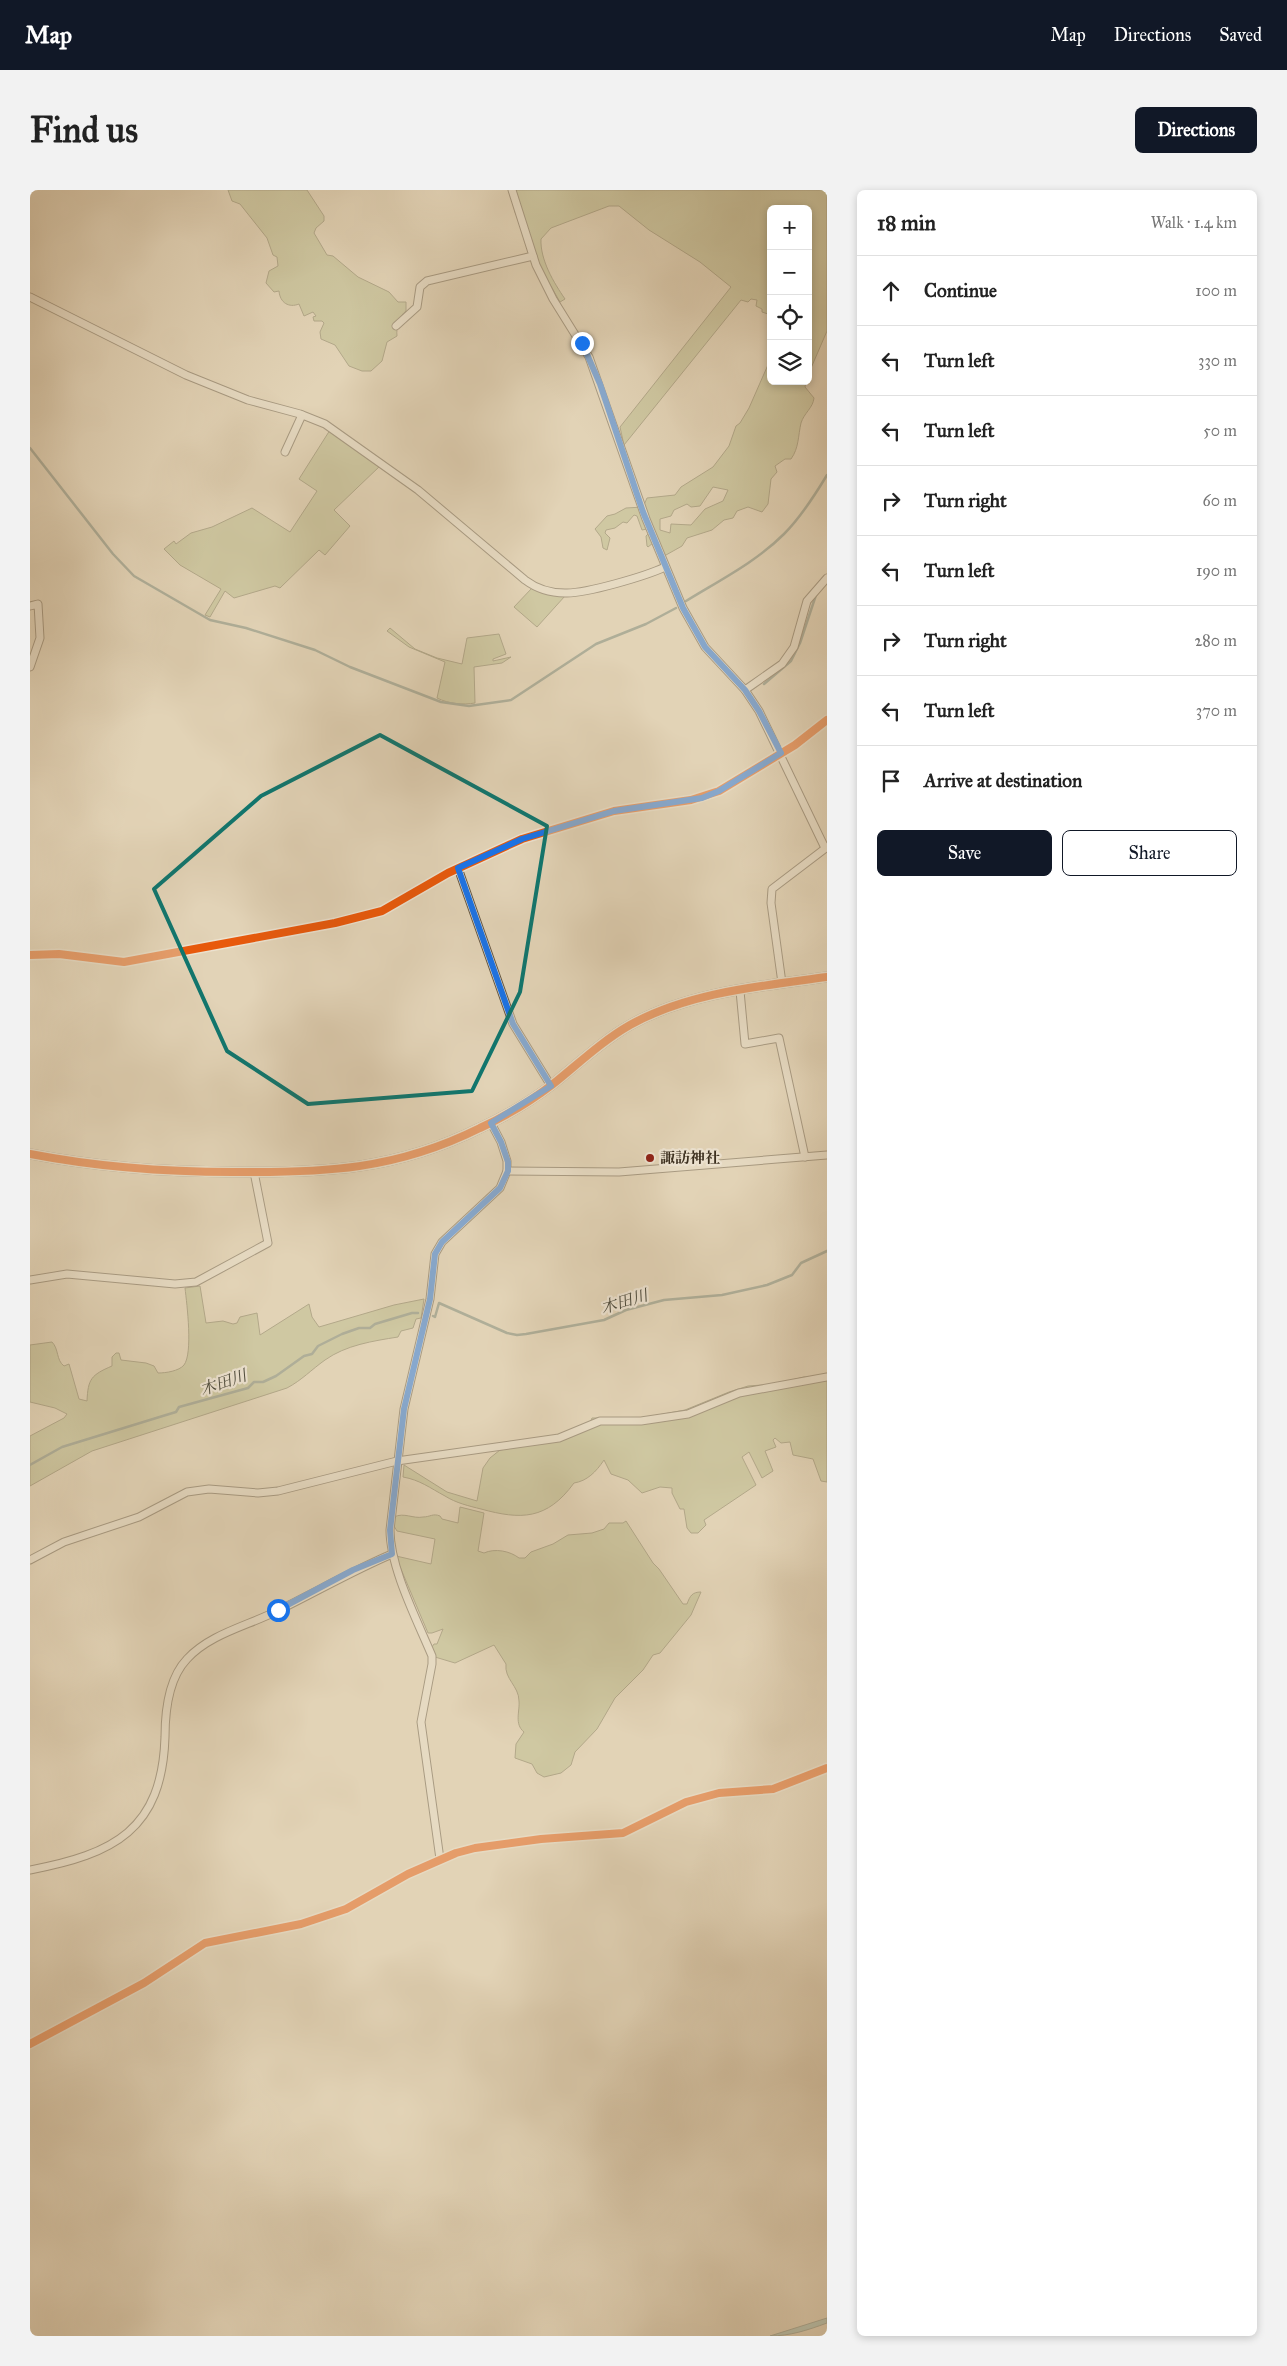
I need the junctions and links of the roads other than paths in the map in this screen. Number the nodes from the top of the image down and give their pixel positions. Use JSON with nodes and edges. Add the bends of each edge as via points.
{"nodes":[{"id":1,"x":512,"y":190,"type":"edge"},
{"id":2,"x":533,"y":256,"type":"junction"},
{"id":3,"x":30,"y":297,"type":"edge"},
{"id":4,"x":396,"y":326,"type":"dead end"},
{"id":5,"x":302,"y":415,"type":"junction"},
{"id":6,"x":285,"y":452,"type":"dead end"},
{"id":7,"x":665,"y":567,"type":"junction"},
{"id":8,"x":827,"y":578,"type":"edge"},
{"id":9,"x":30,"y":606,"type":"edge"},
{"id":10,"x":30,"y":667,"type":"edge"},
{"id":11,"x":745,"y":690,"type":"junction"},
{"id":12,"x":827,"y":720,"type":"edge"},
{"id":13,"x":781,"y":753,"type":"junction"},
{"id":14,"x":826,"y":847,"type":"edge"},
{"id":15,"x":458,"y":868,"type":"junction"},
{"id":16,"x":30,"y":955,"type":"edge"},
{"id":17,"x":827,"y":977,"type":"edge"},
{"id":18,"x":782,"y":983,"type":"junction"},
{"id":19,"x":740,"y":991,"type":"junction"},
{"id":20,"x":551,"y":1086,"type":"junction"},
{"id":21,"x":491,"y":1123,"type":"junction"},
{"id":22,"x":30,"y":1154,"type":"edge"},
{"id":23,"x":827,"y":1155,"type":"edge"},
{"id":24,"x":805,"y":1157,"type":"junction"},
{"id":25,"x":508,"y":1171,"type":"junction"},
{"id":26,"x":254,"y":1172,"type":"junction"},
{"id":27,"x":30,"y":1280,"type":"edge"},
{"id":28,"x":827,"y":1377,"type":"edge"},
{"id":29,"x":397,"y":1462,"type":"junction"},
{"id":30,"x":392,"y":1554,"type":"junction"},
{"id":31,"x":30,"y":1560,"type":"edge"},
{"id":32,"x":827,"y":1768,"type":"edge"},
{"id":33,"x":440,"y":1859,"type":"junction"},
{"id":34,"x":30,"y":1870,"type":"edge"},
{"id":35,"x":30,"y":2044,"type":"edge"}],
"edges":[{"from":1,"to":2,"type":"street"},
{"from":2,"to":4,"type":"street","via":[[427,281],[418,292],[417,307]]},
{"from":2,"to":7,"type":"street","via":[[553,300],[589,357]]},
{"from":3,"to":5,"type":"street","via":[[192,378],[248,400]]},
{"from":5,"to":6,"type":"street"},
{"from":5,"to":7,"type":"street","via":[[325,424],[403,478],[538,588],[578,592]]},
{"from":7,"to":11,"type":"street","via":[[697,636]]},
{"from":8,"to":11,"type":"street","via":[[807,601],[794,647],[782,664]]},
{"from":9,"to":10,"type":"street","via":[[38,604],[40,638]]},
{"from":11,"to":13,"type":"street"},
{"from":12,"to":13,"type":"street"},
{"from":13,"to":14,"type":"street"},
{"from":13,"to":15,"type":"street","via":[[702,798],[614,811],[522,839]]},
{"from":14,"to":18,"type":"street","via":[[779,882],[771,894]]},
{"from":15,"to":16,"type":"street","via":[[389,909],[335,923],[124,962],[59,954]]},
{"from":15,"to":20,"type":"street","via":[[513,1024]]},
{"from":17,"to":18,"type":"street"},
{"from":18,"to":19,"type":"street"},
{"from":19,"to":20,"type":"street","via":[[687,1002],[649,1015],[604,1043]]},
{"from":19,"to":24,"type":"street","via":[[745,1044],[779,1038]]},
{"from":20,"to":21,"type":"street"},
{"from":21,"to":25,"type":"street","via":[[501,1142]]},
{"from":21,"to":26,"type":"street","via":[[426,1151],[383,1163],[332,1171]]},
{"from":22,"to":26,"type":"street","via":[[134,1169]]},
{"from":23,"to":24,"type":"street"},
{"from":24,"to":25,"type":"street","via":[[619,1172]]},
{"from":25,"to":29,"type":"street","via":[[500,1188],[442,1242],[435,1254],[430,1299],[404,1409]]},
{"from":26,"to":27,"type":"street","via":[[268,1243],[213,1274],[196,1282],[175,1284],[67,1274]]},
{"from":28,"to":29,"type":"street","via":[[738,1393],[688,1414],[641,1422],[600,1421],[559,1438]]},
{"from":29,"to":30,"type":"street","via":[[390,1530]]},
{"from":29,"to":31,"type":"street","via":[[278,1491],[258,1493],[209,1489],[187,1492],[140,1517],[64,1542]]},
{"from":30,"to":33,"type":"street","via":[[432,1656],[421,1722]]},
{"from":30,"to":34,"type":"street","via":[[215,1638],[195,1652],[186,1660],[169,1695],[165,1714],[164,1765],[146,1815],[130,1832],[87,1855],[65,1864]]},
{"from":32,"to":33,"type":"street","via":[[773,1789],[720,1793],[686,1802],[623,1833],[475,1848]]},
{"from":33,"to":35,"type":"street","via":[[346,1909],[301,1924],[205,1943],[144,1983]]}]}
